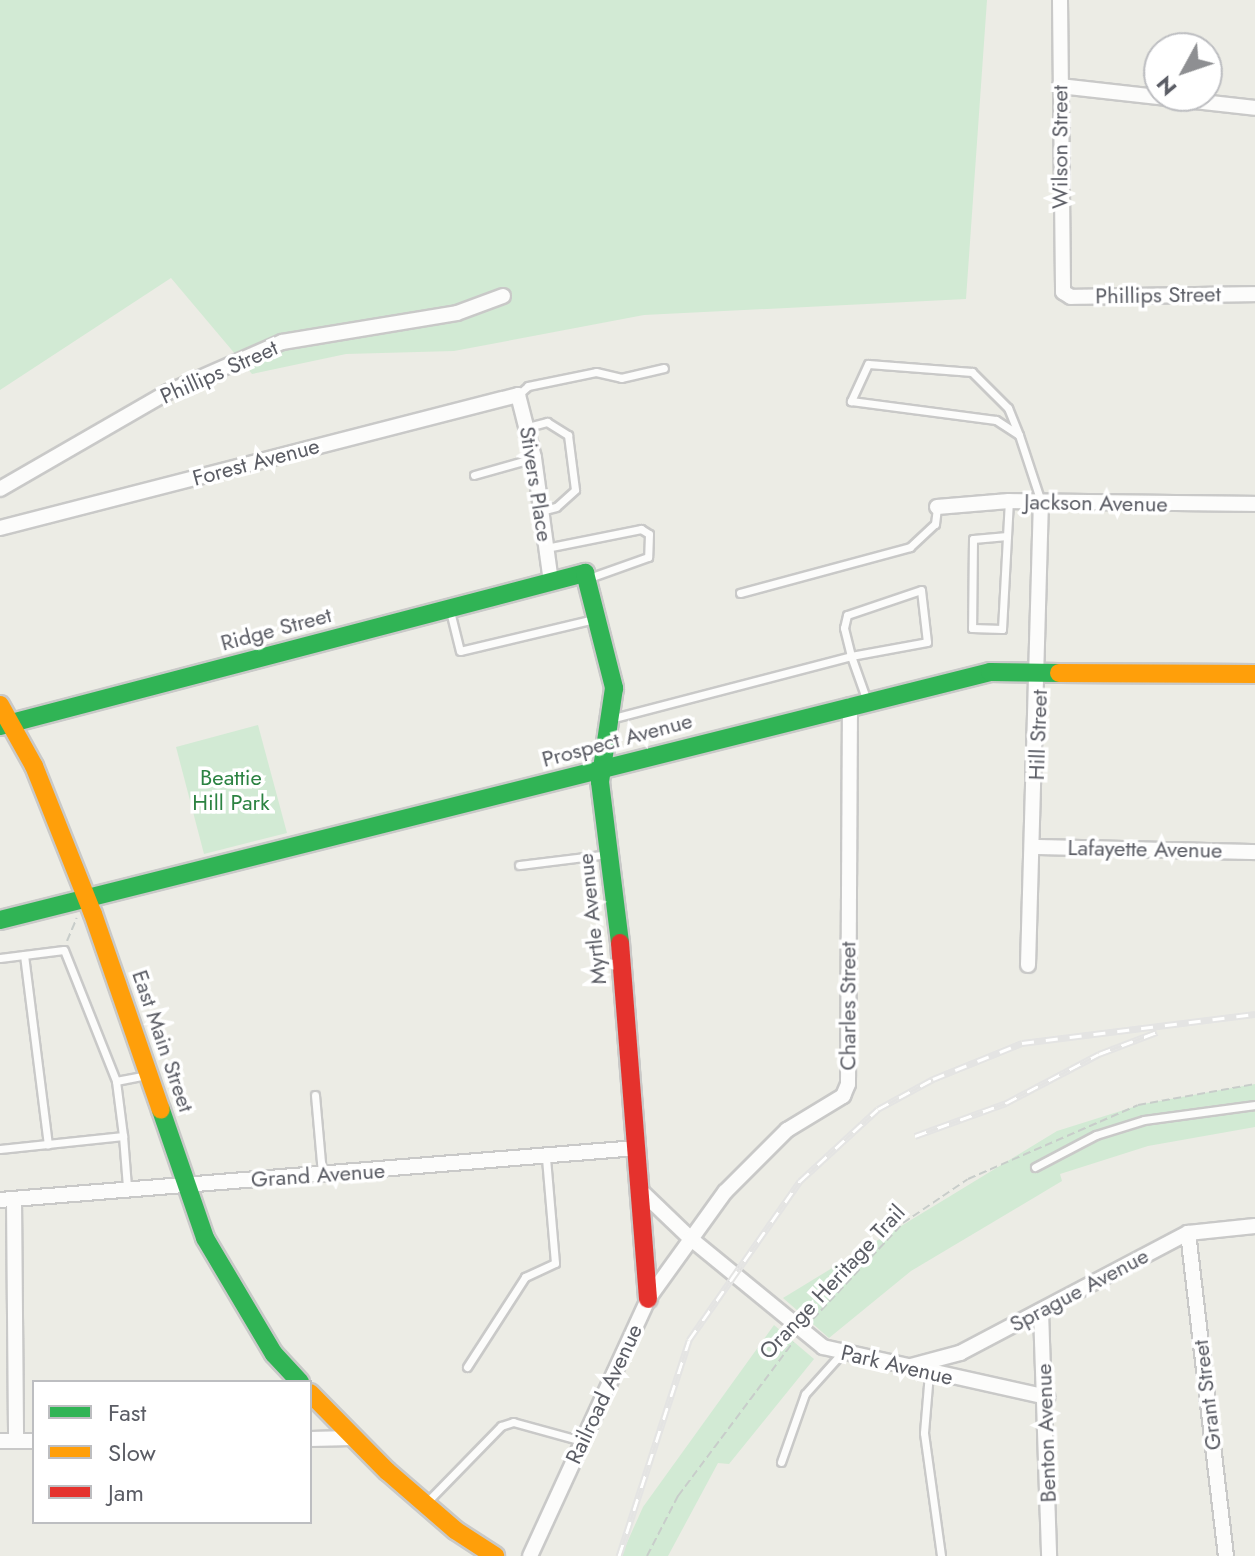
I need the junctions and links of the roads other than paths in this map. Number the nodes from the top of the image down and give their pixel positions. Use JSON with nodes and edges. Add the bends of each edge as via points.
{"nodes":[{"id":1,"x":1060,"y":0,"type":"edge"},
{"id":2,"x":1060,"y":86,"type":"junction"},
{"id":3,"x":1255,"y":108,"type":"edge"},
{"id":4,"x":1063,"y":292,"type":"joint"},
{"id":5,"x":1255,"y":294,"type":"edge"},
{"id":6,"x":503,"y":296,"type":"dead end"},
{"id":7,"x":664,"y":368,"type":"dead end"},
{"id":8,"x":515,"y":395,"type":"junction"},
{"id":9,"x":528,"y":427,"type":"junction"},
{"id":10,"x":1019,"y":435,"type":"junction"},
{"id":11,"x":534,"y":458,"type":"junction"},
{"id":12,"x":474,"y":475,"type":"dead end"},
{"id":13,"x":0,"y":489,"type":"edge"},
{"id":14,"x":1009,"y":501,"type":"junction"},
{"id":15,"x":1041,"y":504,"type":"junction"},
{"id":16,"x":1255,"y":504,"type":"edge"},
{"id":17,"x":937,"y":507,"type":"joint"},
{"id":18,"x":541,"y":511,"type":"junction"},
{"id":19,"x":0,"y":528,"type":"edge"},
{"id":20,"x":1007,"y":536,"type":"junction"},
{"id":21,"x":546,"y":548,"type":"junction"},
{"id":22,"x":587,"y":579,"type":"junction"},
{"id":23,"x":551,"y":582,"type":"junction"},
{"id":24,"x":740,"y":593,"type":"dead end"},
{"id":25,"x":449,"y":608,"type":"junction"},
{"id":26,"x":596,"y":619,"type":"junction"},
{"id":27,"x":851,"y":656,"type":"junction"},
{"id":28,"x":1040,"y":669,"type":"junction"},
{"id":29,"x":1255,"y":674,"type":"edge"},
{"id":30,"x":858,"y":703,"type":"junction"},
{"id":31,"x":0,"y":705,"type":"edge"},
{"id":32,"x":610,"y":719,"type":"junction"},
{"id":33,"x":6,"y":724,"type":"edge"},
{"id":34,"x":603,"y":767,"type":"junction"},
{"id":35,"x":1035,"y":847,"type":"junction"},
{"id":36,"x":1255,"y":852,"type":"edge"},
{"id":37,"x":610,"y":853,"type":"junction"},
{"id":38,"x":519,"y":865,"type":"dead end"},
{"id":39,"x":83,"y":907,"type":"junction"},
{"id":40,"x":0,"y":920,"type":"edge"},
{"id":41,"x":24,"y":955,"type":"junction"},
{"id":42,"x":0,"y":958,"type":"edge"},
{"id":43,"x":1028,"y":965,"type":"dead end"},
{"id":44,"x":152,"y":1075,"type":"junction"},
{"id":45,"x":116,"y":1081,"type":"junction"},
{"id":46,"x":315,"y":1095,"type":"dead end"},
{"id":47,"x":1255,"y":1105,"type":"edge"},
{"id":48,"x":123,"y":1136,"type":"junction"},
{"id":49,"x":48,"y":1144,"type":"junction"},
{"id":50,"x":637,"y":1148,"type":"junction"},
{"id":51,"x":0,"y":1149,"type":"edge"},
{"id":52,"x":546,"y":1158,"type":"junction"},
{"id":53,"x":1035,"y":1167,"type":"dead end"},
{"id":54,"x":322,"y":1175,"type":"junction"},
{"id":55,"x":184,"y":1185,"type":"junction"},
{"id":56,"x":127,"y":1187,"type":"junction"},
{"id":57,"x":642,"y":1192,"type":"junction"},
{"id":58,"x":7,"y":1200,"type":"edge"},
{"id":59,"x":1255,"y":1226,"type":"edge"},
{"id":60,"x":1188,"y":1233,"type":"junction"},
{"id":61,"x":690,"y":1238,"type":"junction"},
{"id":62,"x":648,"y":1299,"type":"junction"},
{"id":63,"x":1041,"y":1311,"type":"junction"},
{"id":64,"x":840,"y":1355,"type":"junction"},
{"id":65,"x":467,"y":1367,"type":"dead end"},
{"id":66,"x":905,"y":1367,"type":"junction"},
{"id":67,"x":929,"y":1373,"type":"junction"},
{"id":68,"x":298,"y":1380,"type":"edge"},
{"id":69,"x":312,"y":1395,"type":"edge"},
{"id":70,"x":1047,"y":1397,"type":"junction"},
{"id":71,"x":352,"y":1438,"type":"junction"},
{"id":72,"x":312,"y":1439,"type":"edge"},
{"id":73,"x":0,"y":1441,"type":"edge"},
{"id":74,"x":16,"y":1441,"type":"junction"},
{"id":75,"x":32,"y":1441,"type":"edge"},
{"id":76,"x":582,"y":1441,"type":"junction"},
{"id":77,"x":781,"y":1462,"type":"dead end"},
{"id":78,"x":425,"y":1504,"type":"junction"},
{"id":79,"x":495,"y":1556,"type":"edge"},
{"id":80,"x":530,"y":1556,"type":"edge"},
{"id":81,"x":941,"y":1556,"type":"edge"},
{"id":82,"x":1049,"y":1556,"type":"edge"},
{"id":83,"x":1226,"y":1556,"type":"edge"}],
"edges":[{"from":1,"to":2,"type":"street","name":"Wilson Street"},
{"from":2,"to":3,"type":"street"},
{"from":2,"to":4,"type":"street","name":"Wilson Street"},
{"from":4,"to":5,"type":"street","name":"Phillips Street","via":[[1071,297]]},
{"from":6,"to":13,"type":"street","name":"Phillips Street","via":[[457,313],[282,342],[168,392]]},
{"from":7,"to":8,"type":"lane","via":[[621,378],[596,372],[528,386]]},
{"from":8,"to":9,"type":"street","name":"Stivers Place"},
{"from":8,"to":19,"type":"street","name":"Forest Avenue"},
{"from":9,"to":11,"type":"street","name":"Stivers Place"},
{"from":9,"to":18,"type":"lane","via":[[547,422],[568,435],[575,490],[556,507]]},
{"from":10,"to":10,"type":"lane","via":[[996,420],[851,401],[868,364],[972,372],[1008,408]]},
{"from":10,"to":15,"type":"lane"},
{"from":11,"to":12,"type":"lane"},
{"from":11,"to":18,"type":"street","name":"Stivers Place"},
{"from":14,"to":15,"type":"street","name":"Jackson Avenue"},
{"from":14,"to":17,"type":"street","name":"Jackson Avenue"},
{"from":14,"to":20,"type":"lane"},
{"from":15,"to":16,"type":"street","name":"Jackson Avenue"},
{"from":15,"to":28,"type":"street","name":"Hill Street"},
{"from":17,"to":24,"type":"lane","via":[[935,524],[910,547]]},
{"from":18,"to":21,"type":"street","name":"Stivers Place"},
{"from":20,"to":20,"type":"lane","via":[[1002,629],[972,628],[973,539]]},
{"from":21,"to":22,"type":"lane","via":[[641,529],[649,534],[648,557]]},
{"from":21,"to":23,"type":"street","name":"Stivers Place"},
{"from":22,"to":23,"type":"street","via":[[585,573]]},
{"from":22,"to":26,"type":"street","name":"Myrtle Avenue"},
{"from":23,"to":25,"type":"street","name":"Ridge Street"},
{"from":25,"to":26,"type":"lane","via":[[460,651]]},
{"from":25,"to":33,"type":"street","name":"Ridge Street"},
{"from":26,"to":32,"type":"street","name":"Myrtle Avenue","via":[[614,688]]},
{"from":27,"to":27,"type":"lane","via":[[929,641],[923,592],[847,615],[844,628]]},
{"from":27,"to":30,"type":"lane"},
{"from":27,"to":32,"type":"lane"},
{"from":28,"to":29,"type":"street","name":"Prospect Avenue"},
{"from":28,"to":30,"type":"street","name":"Prospect Avenue","via":[[990,672]]},
{"from":28,"to":35,"type":"street","name":"Hill Street"},
{"from":30,"to":34,"type":"street","name":"Prospect Avenue"},
{"from":30,"to":61,"type":"street","name":"Charles Street","via":[[848,1084],[843,1096],[787,1130],[765,1151]]},
{"from":31,"to":33,"type":"street","name":"East Main Street"},
{"from":32,"to":34,"type":"street","name":"Myrtle Avenue"},
{"from":33,"to":39,"type":"street","name":"East Main Street"},
{"from":34,"to":37,"type":"street","name":"Myrtle Avenue","via":[[600,782]]},
{"from":34,"to":39,"type":"street","name":"Prospect Avenue"},
{"from":35,"to":36,"type":"street","name":"Lafayette Avenue"},
{"from":35,"to":43,"type":"street","name":"Hill Street"},
{"from":37,"to":38,"type":"lane"},
{"from":37,"to":50,"type":"street","name":"Myrtle Avenue"},
{"from":39,"to":40,"type":"street","name":"Prospect Avenue"},
{"from":39,"to":44,"type":"street","name":"East Main Street"},
{"from":41,"to":42,"type":"lane"},
{"from":41,"to":45,"type":"lane","via":[[64,950]]},
{"from":41,"to":49,"type":"lane"},
{"from":44,"to":45,"type":"lane"},
{"from":44,"to":55,"type":"street","name":"East Main Street"},
{"from":45,"to":48,"type":"lane"},
{"from":46,"to":54,"type":"lane"},
{"from":47,"to":53,"type":"lane","via":[[1144,1120],[1096,1135]]},
{"from":48,"to":49,"type":"lane"},
{"from":48,"to":56,"type":"lane"},
{"from":49,"to":51,"type":"lane"},
{"from":50,"to":52,"type":"street","name":"Grand Avenue"},
{"from":50,"to":57,"type":"street","name":"Myrtle Avenue"},
{"from":52,"to":54,"type":"street","name":"Grand Avenue"},
{"from":52,"to":65,"type":"lane","via":[[555,1263],[525,1277]]},
{"from":54,"to":55,"type":"street","name":"Grand Avenue"},
{"from":55,"to":56,"type":"street","name":"Grand Avenue"},
{"from":55,"to":68,"type":"street","name":"East Main Street","via":[[222,1272],[274,1354]]},
{"from":56,"to":58,"type":"street","name":"Grand Avenue"},
{"from":57,"to":61,"type":"street"},
{"from":57,"to":62,"type":"street","name":"Myrtle Avenue"},
{"from":58,"to":74,"type":"street"},
{"from":59,"to":60,"type":"street","name":"Sprague Avenue"},
{"from":60,"to":63,"type":"street","name":"Sprague Avenue"},
{"from":60,"to":83,"type":"street","name":"Grant Street"},
{"from":61,"to":62,"type":"street","name":"Railroad Avenue"},
{"from":61,"to":64,"type":"street","name":"Park Avenue"},
{"from":62,"to":76,"type":"street","name":"Railroad Avenue"},
{"from":63,"to":66,"type":"street","name":"Sprague Avenue","via":[[960,1353]]},
{"from":63,"to":70,"type":"street","name":"Benton Avenue"},
{"from":64,"to":66,"type":"street","name":"Park Avenue"},
{"from":64,"to":77,"type":"lane","via":[[805,1394]]},
{"from":66,"to":67,"type":"street","name":"Park Avenue"},
{"from":67,"to":70,"type":"street","name":"Park Avenue"},
{"from":67,"to":81,"type":"lane","via":[[924,1433]]},
{"from":69,"to":71,"type":"street"},
{"from":70,"to":82,"type":"street","name":"Benton Avenue"},
{"from":71,"to":72,"type":"street"},
{"from":71,"to":78,"type":"street"},
{"from":73,"to":74,"type":"street"},
{"from":74,"to":75,"type":"street"},
{"from":76,"to":78,"type":"lane","via":[[513,1422],[501,1426]]},
{"from":76,"to":80,"type":"street","name":"Railroad Avenue"},
{"from":78,"to":79,"type":"street"}]}
